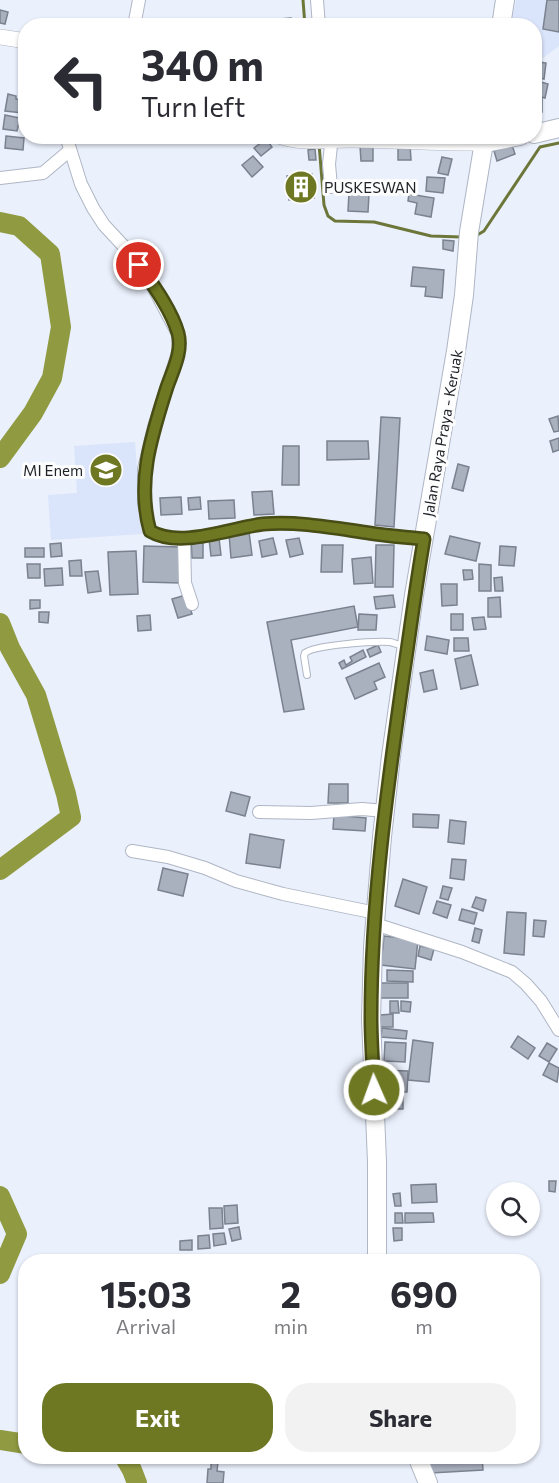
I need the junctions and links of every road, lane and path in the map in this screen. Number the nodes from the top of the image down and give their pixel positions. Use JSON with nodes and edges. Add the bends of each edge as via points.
{"nodes":[{"id":1,"x":140,"y":0,"type":"edge"},
{"id":2,"x":317,"y":0,"type":"edge"},
{"id":3,"x":505,"y":0,"type":"edge"},
{"id":4,"x":136,"y":18,"type":"edge"},
{"id":5,"x":319,"y":18,"type":"edge"},
{"id":6,"x":502,"y":18,"type":"edge"},
{"id":7,"x":0,"y":37,"type":"edge"},
{"id":8,"x":18,"y":40,"type":"edge"},
{"id":9,"x":559,"y":128,"type":"edge"},
{"id":10,"x":542,"y":132,"type":"edge"},
{"id":11,"x":68,"y":144,"type":"edge"},
{"id":12,"x":326,"y":144,"type":"edge"},
{"id":13,"x":484,"y":144,"type":"edge"},
{"id":14,"x":69,"y":151,"type":"junction"},
{"id":15,"x":0,"y":178,"type":"edge"},
{"id":16,"x":331,"y":187,"type":"dead end"},
{"id":17,"x":184,"y":538,"type":"junction"},
{"id":18,"x":424,"y":539,"type":"junction"},
{"id":19,"x":192,"y":604,"type":"dead end"},
{"id":20,"x":407,"y":646,"type":"junction"},
{"id":21,"x":307,"y":675,"type":"dead end"},
{"id":22,"x":385,"y":811,"type":"junction"},
{"id":23,"x":259,"y":812,"type":"dead end"},
{"id":24,"x":132,"y":851,"type":"dead end"},
{"id":25,"x":376,"y":919,"type":"junction"},
{"id":26,"x":559,"y":1030,"type":"edge"},
{"id":27,"x":377,"y":1254,"type":"edge"},
{"id":28,"x":420,"y":1464,"type":"edge"},
{"id":29,"x":428,"y":1483,"type":"edge"}],
"edges":[{"from":1,"to":4,"type":"street"},
{"from":2,"to":5,"type":"street"},
{"from":3,"to":6,"type":"main road"},
{"from":7,"to":8,"type":"street"},
{"from":9,"to":10,"type":"main road"},
{"from":11,"to":14,"type":"street"},
{"from":12,"to":16,"type":"street"},
{"from":13,"to":18,"type":"main road","name":"Jalan Raya Praya - Keruak","via":[[468,239],[456,351]]},
{"from":14,"to":15,"type":"street","via":[[43,174]]},
{"from":14,"to":17,"type":"street","via":[[93,208],[150,281],[178,334],[179,350],[144,469],[144,503],[150,531],[160,537]]},
{"from":17,"to":18,"type":"street","via":[[280,523]]},
{"from":17,"to":19,"type":"street","via":[[185,583]]},
{"from":18,"to":20,"type":"main road","name":"Jalan Raya Praya - Keruak"},
{"from":20,"to":21,"type":"lane","via":[[390,642],[310,649],[304,653]]},
{"from":20,"to":22,"type":"main road","name":"Jalan Raya Praya - Keruak"},
{"from":22,"to":23,"type":"street"},
{"from":22,"to":25,"type":"main road","name":"Jalan Raya Praya - Keruak"},
{"from":24,"to":25,"type":"street","via":[[168,857],[236,881]]},
{"from":25,"to":26,"type":"street","via":[[512,972],[541,1001]]},
{"from":25,"to":27,"type":"main road","name":"Jalan Raya Praya - Keruak","via":[[371,1019]]},
{"from":28,"to":29,"type":"main road"}]}
